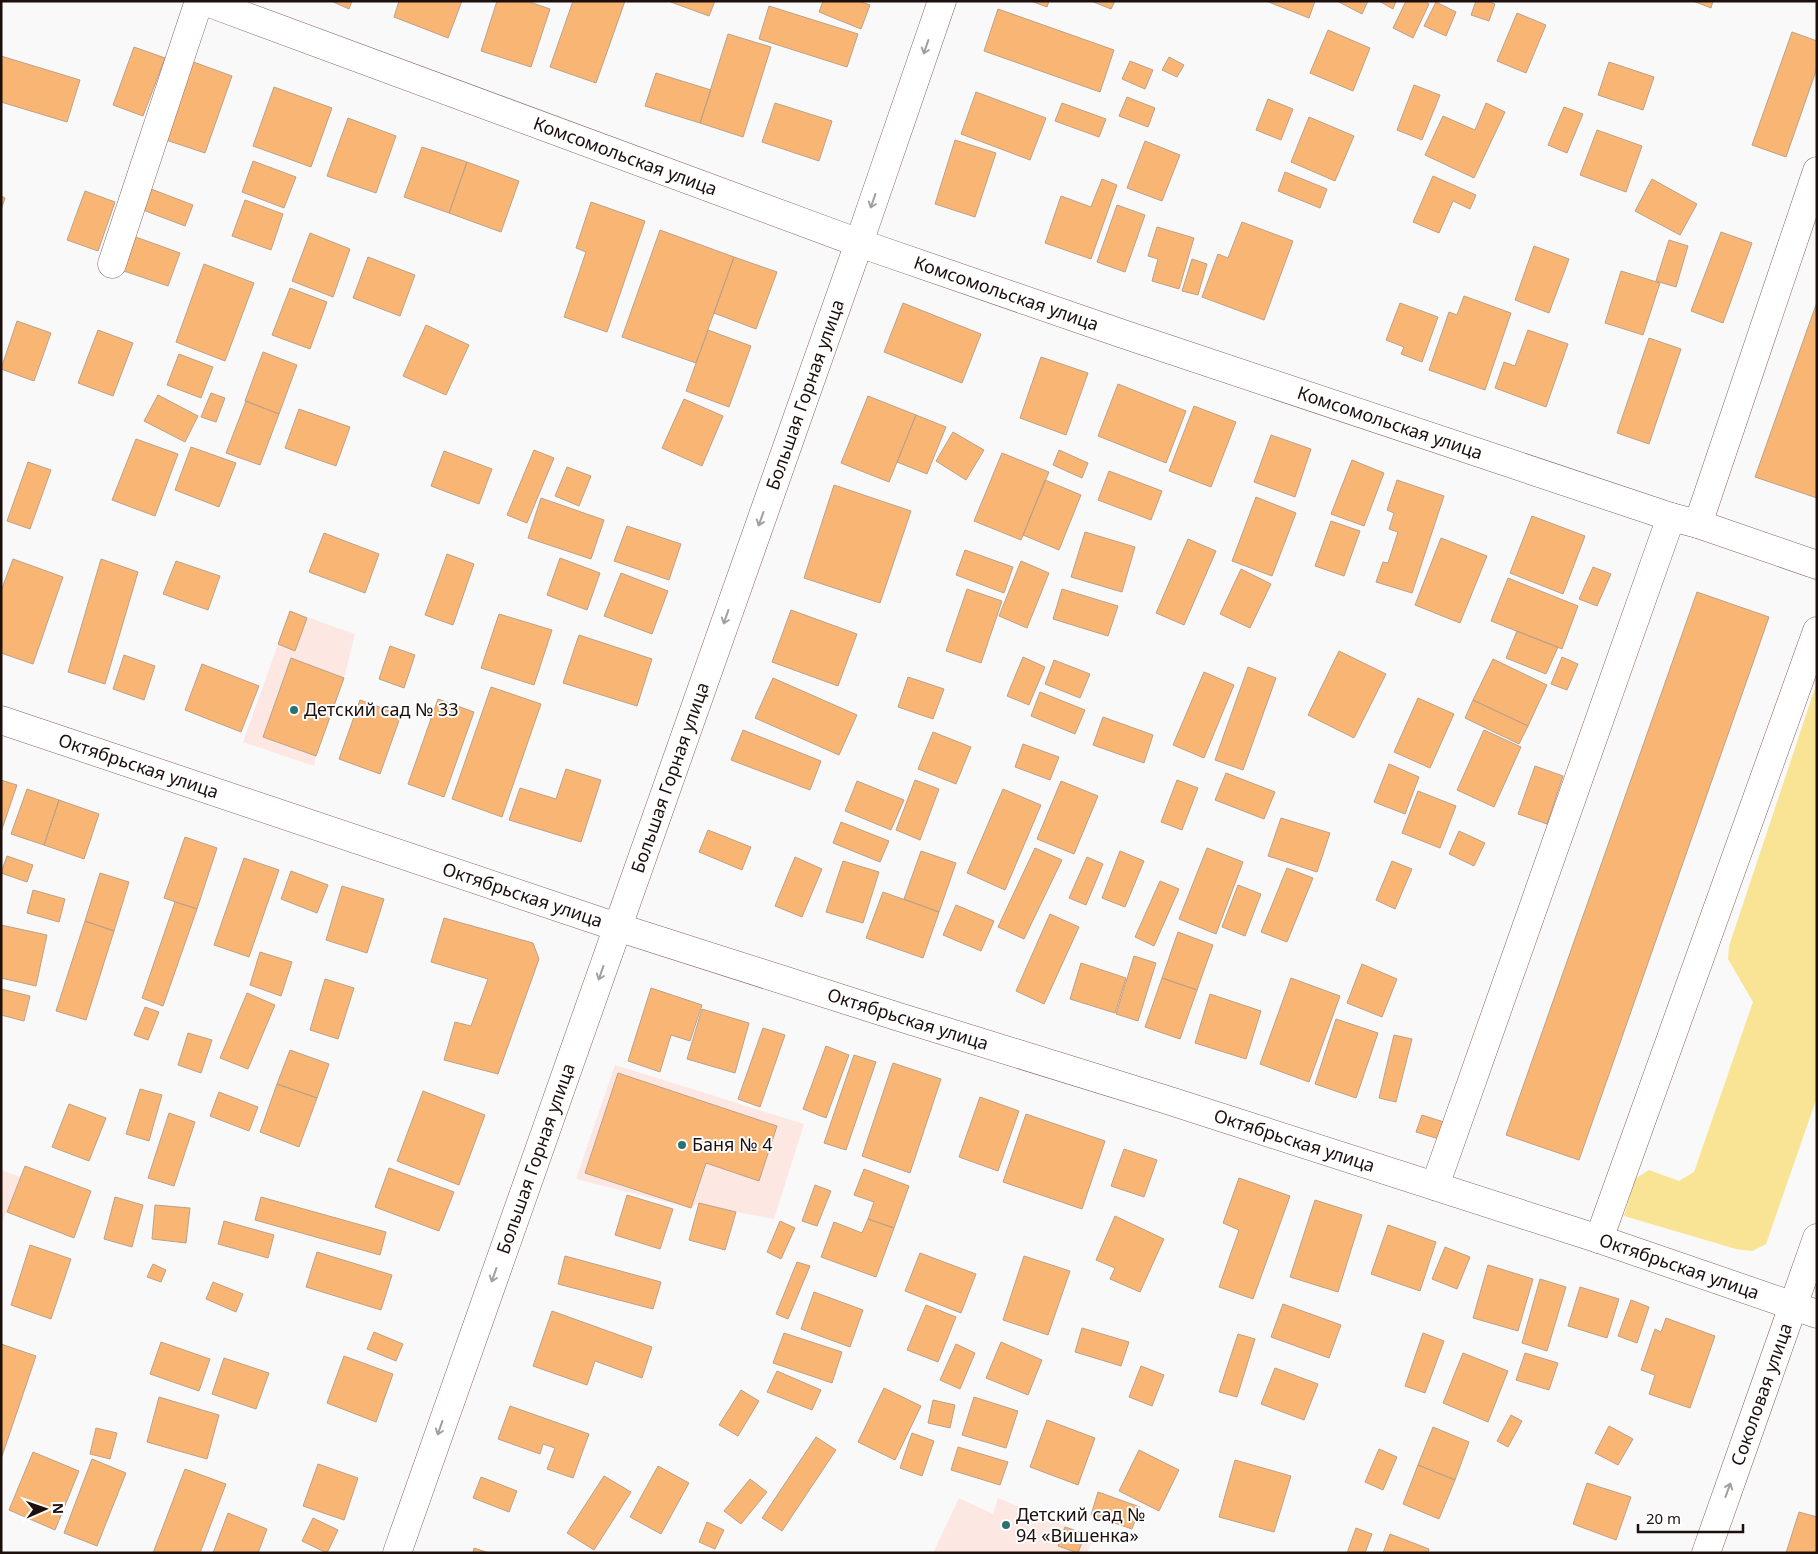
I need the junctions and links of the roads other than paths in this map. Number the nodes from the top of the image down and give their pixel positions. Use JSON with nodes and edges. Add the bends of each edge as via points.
{"nodes":[{"id":1,"x":199,"y":1,"type":"edge"},
{"id":2,"x":204,"y":1,"type":"edge"},
{"id":3,"x":942,"y":1,"type":"edge"},
{"id":4,"x":1817,"y":171,"type":"edge"},
{"id":5,"x":859,"y":244,"type":"junction"},
{"id":6,"x":112,"y":264,"type":"dead end"},
{"id":7,"x":1671,"y":517,"type":"junction"},
{"id":8,"x":1698,"y":524,"type":"junction"},
{"id":9,"x":1817,"y":564,"type":"edge"},
{"id":10,"x":1817,"y":631,"type":"edge"},
{"id":11,"x":1,"y":720,"type":"edge"},
{"id":12,"x":617,"y":927,"type":"junction"},
{"id":13,"x":1435,"y":1186,"type":"junction"},
{"id":14,"x":1817,"y":1238,"type":"edge"},
{"id":15,"x":1599,"y":1240,"type":"junction"},
{"id":16,"x":1805,"y":1309,"type":"edge"},
{"id":17,"x":397,"y":1553,"type":"edge"},
{"id":18,"x":1706,"y":1553,"type":"edge"}],
"edges":[{"from":1,"to":6,"type":"street"},
{"from":2,"to":5,"type":"street","name":"Комсомольская улица"},
{"from":3,"to":5,"type":"street","name":"Большая Горная улица","one_way":true},
{"from":4,"to":8,"type":"street"},
{"from":5,"to":7,"type":"street","name":"Комсомольская улица"},
{"from":5,"to":12,"type":"street","name":"Большая Горная улица","one_way":true},
{"from":7,"to":8,"type":"street","name":"Комсомольская улица"},
{"from":7,"to":13,"type":"street"},
{"from":8,"to":9,"type":"street","name":"Комсомольская улица"},
{"from":10,"to":15,"type":"street"},
{"from":11,"to":12,"type":"street","name":"Октябрьская улица"},
{"from":12,"to":13,"type":"street","name":"Октябрьская улица"},
{"from":12,"to":17,"type":"street","name":"Большая Горная улица","one_way":true},
{"from":13,"to":15,"type":"street","name":"Октябрьская улица"},
{"from":14,"to":16,"type":"street","name":"Соколовая улица"},
{"from":15,"to":16,"type":"street","name":"Октябрьская улица"},
{"from":18,"to":16,"type":"street","name":"Соколовая улица","one_way":true}]}
